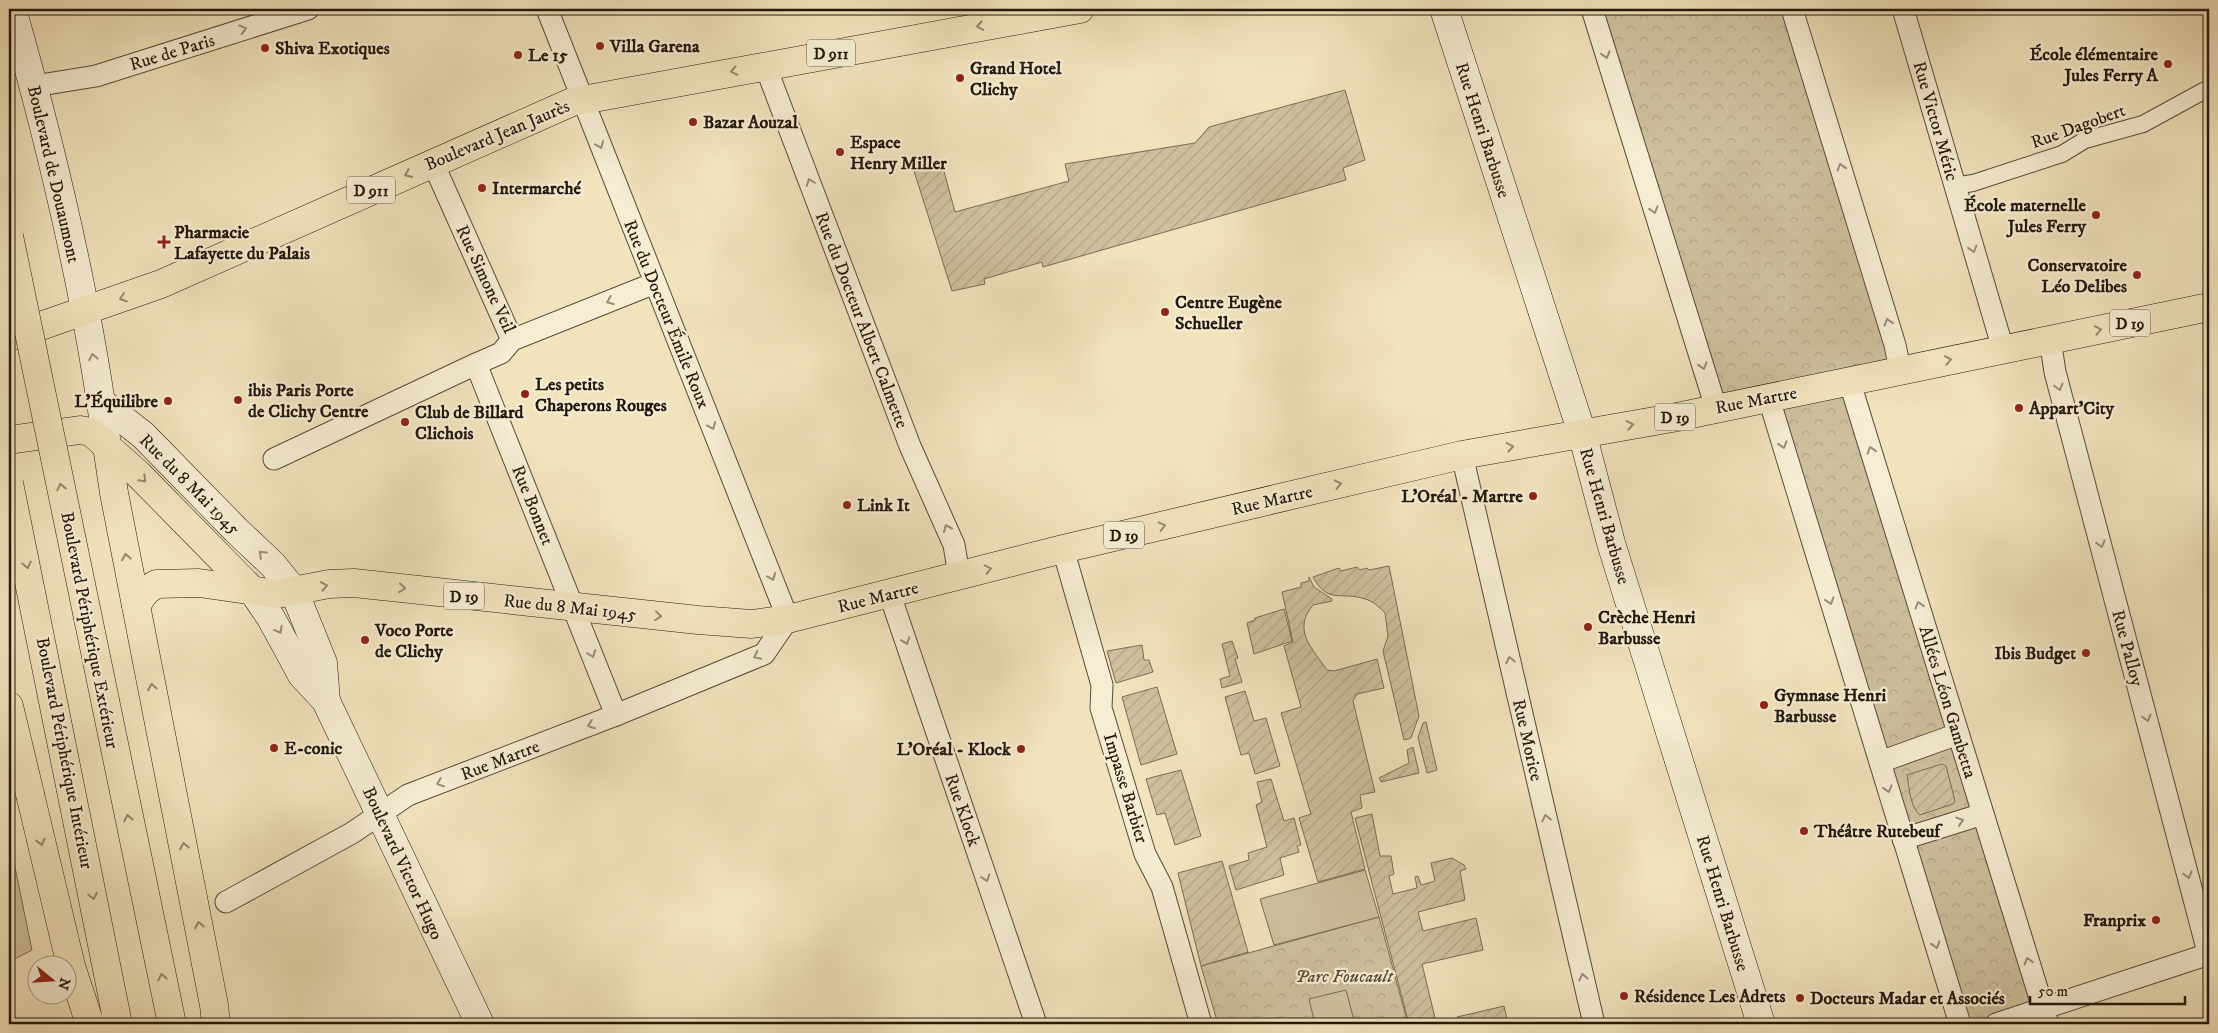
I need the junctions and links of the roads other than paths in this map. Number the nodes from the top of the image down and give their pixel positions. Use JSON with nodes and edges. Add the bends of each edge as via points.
{"nodes":[{"id":1,"x":12,"y":9,"type":"edge"},
{"id":2,"x":308,"y":9,"type":"edge"},
{"id":3,"x":547,"y":9,"type":"edge"},
{"id":4,"x":1080,"y":9,"type":"edge"},
{"id":5,"x":1444,"y":9,"type":"edge"},
{"id":6,"x":1592,"y":9,"type":"edge"},
{"id":7,"x":1792,"y":9,"type":"edge"},
{"id":8,"x":1903,"y":9,"type":"edge"},
{"id":9,"x":765,"y":65,"type":"junction"},
{"id":10,"x":34,"y":86,"type":"junction"},
{"id":11,"x":2209,"y":88,"type":"edge"},
{"id":12,"x":582,"y":99,"type":"junction"},
{"id":13,"x":433,"y":163,"type":"junction"},
{"id":14,"x":1954,"y":186,"type":"junction"},
{"id":15,"x":9,"y":236,"type":"edge"},
{"id":16,"x":655,"y":283,"type":"junction"},
{"id":17,"x":2209,"y":308,"type":"edge"},
{"id":18,"x":84,"y":310,"type":"junction"},
{"id":19,"x":9,"y":337,"type":"edge"},
{"id":20,"x":2050,"y":339,"type":"junction"},
{"id":21,"x":512,"y":340,"type":"junction"},
{"id":22,"x":2003,"y":348,"type":"junction"},
{"id":23,"x":476,"y":364,"type":"junction"},
{"id":24,"x":1900,"y":369,"type":"junction"},
{"id":25,"x":1850,"y":380,"type":"junction"},
{"id":26,"x":1768,"y":399,"type":"junction"},
{"id":27,"x":102,"y":403,"type":"junction"},
{"id":28,"x":1716,"y":408,"type":"junction"},
{"id":29,"x":1582,"y":433,"type":"junction"},
{"id":30,"x":9,"y":440,"type":"edge"},
{"id":31,"x":107,"y":446,"type":"junction"},
{"id":32,"x":1462,"y":455,"type":"junction"},
{"id":33,"x":274,"y":459,"type":"dead end"},
{"id":34,"x":9,"y":483,"type":"edge"},
{"id":35,"x":1063,"y":549,"type":"junction"},
{"id":36,"x":959,"y":575,"type":"junction"},
{"id":37,"x":252,"y":590,"type":"junction"},
{"id":38,"x":294,"y":591,"type":"junction"},
{"id":39,"x":890,"y":595,"type":"junction"},
{"id":40,"x":136,"y":605,"type":"junction"},
{"id":41,"x":575,"y":608,"type":"junction"},
{"id":42,"x":788,"y":619,"type":"junction"},
{"id":43,"x":326,"y":701,"type":"junction"},
{"id":44,"x":9,"y":706,"type":"edge"},
{"id":45,"x":616,"y":715,"type":"junction"},
{"id":46,"x":1958,"y":734,"type":"junction"},
{"id":47,"x":1880,"y":762,"type":"junction"},
{"id":48,"x":1983,"y":814,"type":"junction"},
{"id":49,"x":381,"y":816,"type":"junction"},
{"id":50,"x":1904,"y":839,"type":"junction"},
{"id":51,"x":226,"y":902,"type":"dead end"},
{"id":52,"x":2209,"y":955,"type":"edge"},
{"id":53,"x":2045,"y":1016,"type":"edge"},
{"id":54,"x":90,"y":1024,"type":"edge"},
{"id":55,"x":118,"y":1024,"type":"edge"},
{"id":56,"x":172,"y":1024,"type":"edge"},
{"id":57,"x":216,"y":1024,"type":"edge"},
{"id":58,"x":480,"y":1024,"type":"edge"},
{"id":59,"x":1036,"y":1024,"type":"edge"},
{"id":60,"x":1201,"y":1024,"type":"edge"},
{"id":61,"x":1594,"y":1024,"type":"edge"},
{"id":62,"x":1761,"y":1024,"type":"edge"},
{"id":63,"x":1960,"y":1024,"type":"edge"},
{"id":64,"x":1996,"y":1024,"type":"edge"}],
"edges":[{"from":1,"to":10,"type":"main road","name":"Boulevard de Douaumont"},
{"from":10,"to":2,"type":"street","name":"Rue de Paris","one_way":true,"via":[[96,76]]},
{"from":3,"to":12,"type":"street","name":"Rue du Docteur Émile Roux"},
{"from":4,"to":9,"type":"main road","name":"Boulevard Jean Jaurès","number":"D 911","one_way":true},
{"from":5,"to":29,"type":"main road","name":"Rue Henri Barbusse"},
{"from":6,"to":28,"type":"street","one_way":true},
{"from":24,"to":7,"type":"street","one_way":true},
{"from":8,"to":14,"type":"street","name":"Rue Victor Méric"},
{"from":9,"to":12,"type":"main road","name":"Boulevard Jean Jaurès","number":"D 911","one_way":true},
{"from":36,"to":9,"type":"street","name":"Rue du Docteur Albert Calmette","one_way":true,"via":[[954,545],[910,446]]},
{"from":10,"to":18,"type":"main road","name":"Boulevard de Douaumont"},
{"from":11,"to":14,"type":"street","name":"Rue Dagobert","via":[[2143,124],[2085,140],[2062,154]]},
{"from":12,"to":13,"type":"main road","name":"Boulevard Jean Jaurès","number":"D 911"},
{"from":12,"to":16,"type":"street","name":"Rue du Docteur Émile Roux","one_way":true},
{"from":13,"to":18,"type":"main road","name":"Boulevard Jean Jaurès","number":"D 911","one_way":true,"via":[[161,284]]},
{"from":13,"to":21,"type":"street","name":"Rue Simone Veil"},
{"from":14,"to":22,"type":"street","name":"Rue Victor Méric","one_way":true},
{"from":56,"to":15,"type":"main road","name":"Boulevard Périphérique Extérieur","one_way":true,"bridge":true},
{"from":16,"to":21,"type":"street","name":"Rue Simone Veil","one_way":true},
{"from":16,"to":42,"type":"street","name":"Rue du Docteur Émile Roux","one_way":true},
{"from":20,"to":17,"type":"main road","name":"Rue Martre","number":"D 19","one_way":true},
{"from":18,"to":19,"type":"main road","name":"Boulevard Jean Jaurès"},
{"from":27,"to":18,"type":"main road","name":"Boulevard de Douaumont","one_way":true},
{"from":20,"to":22,"type":"main road","name":"Rue Martre","number":"D 19"},
{"from":20,"to":52,"type":"street","name":"Rue Palloy","one_way":true,"via":[[2055,372]]},
{"from":21,"to":23,"type":"street","via":[[500,353]]},
{"from":24,"to":22,"type":"main road","name":"Rue Martre","number":"D 19","one_way":true},
{"from":23,"to":33,"type":"street"},
{"from":23,"to":41,"type":"street","name":"Rue Bonnet"},
{"from":24,"to":25,"type":"main road","name":"Rue Martre","number":"D 19"},
{"from":25,"to":26,"type":"main road","name":"Rue Martre","number":"D 19"},
{"from":46,"to":25,"type":"street","name":"Allées Léon Gambetta","one_way":true},
{"from":26,"to":28,"type":"main road","name":"Rue Martre","number":"D 19"},
{"from":26,"to":47,"type":"street","one_way":true},
{"from":27,"to":31,"type":"main road","name":"Boulevard de Douaumont"},
{"from":38,"to":27,"type":"main road","name":"Rue du 8 Mai 1945","one_way":true,"via":[[273,564],[142,435]]},
{"from":29,"to":28,"type":"main road","name":"Rue Martre","number":"D 19","one_way":true},
{"from":32,"to":29,"type":"main road","name":"Rue Martre","number":"D 19","one_way":true},
{"from":29,"to":62,"type":"main road","name":"Rue Henri Barbusse","via":[[1611,543]]},
{"from":30,"to":31,"type":"main road","name":"Rue du 8 Mai 1945","via":[[80,430],[91,432]]},
{"from":31,"to":37,"type":"main road","name":"Rue du 8 Mai 1945","one_way":true},
{"from":40,"to":31,"type":"main road","one_way":true},
{"from":35,"to":32,"type":"main road","name":"Rue Martre","number":"D 19","one_way":true},
{"from":61,"to":32,"type":"street","name":"Rue Morice","one_way":true},
{"from":34,"to":55,"type":"main road","name":"Boulevard Périphérique Intérieur","one_way":true,"bridge":true},
{"from":36,"to":35,"type":"main road","name":"Rue Martre","number":"D 19","one_way":true},
{"from":35,"to":60,"type":"street","name":"Impasse Barbier","via":[[1102,685],[1101,708],[1145,854],[1162,887]]},
{"from":36,"to":39,"type":"main road","name":"Rue Martre","number":"D 19"},
{"from":37,"to":38,"type":"main road","name":"Rue du 8 Mai 1945","via":[[277,594]]},
{"from":37,"to":40,"type":"main road","via":[[199,583],[156,584],[146,590]]},
{"from":37,"to":43,"type":"main road","name":"Boulevard Victor Hugo","one_way":true,"via":[[272,618],[302,675]]},
{"from":38,"to":41,"type":"main road","name":"Rue du 8 Mai 1945","number":"D 19","one_way":true,"via":[[354,583]]},
{"from":38,"to":43,"type":"main road","name":"Boulevard Victor Hugo","via":[[323,663]]},
{"from":39,"to":42,"type":"main road","name":"Rue Martre","number":"D 19"},
{"from":39,"to":59,"type":"street","name":"Rue Klock","one_way":true},
{"from":57,"to":40,"type":"main road","one_way":true},
{"from":41,"to":42,"type":"main road","name":"Rue du 8 Mai 1945","one_way":true,"via":[[752,624]]},
{"from":41,"to":45,"type":"street","name":"Rue Bonnet","one_way":true},
{"from":42,"to":45,"type":"street","name":"Rue Martre","one_way":true,"via":[[764,654]]},
{"from":43,"to":49,"type":"main road","name":"Boulevard Victor Hugo"},
{"from":44,"to":54,"type":"main road","one_way":true,"bridge":true,"via":[[71,966]]},
{"from":45,"to":49,"type":"street","name":"Rue Martre","one_way":true,"via":[[408,795]]},
{"from":46,"to":47,"type":"street"},
{"from":46,"to":48,"type":"street","name":"Allées Léon Gambetta"},
{"from":47,"to":50,"type":"street","one_way":true},
{"from":50,"to":48,"type":"street","one_way":true},
{"from":53,"to":48,"type":"street","name":"Allées Léon Gambetta","one_way":true},
{"from":49,"to":51,"type":"street","name":"Rue Martre"},
{"from":49,"to":58,"type":"main road","name":"Boulevard Victor Hugo"},
{"from":50,"to":63,"type":"street","one_way":true},
{"from":52,"to":53,"type":"street"},
{"from":53,"to":64,"type":"street"}]}
